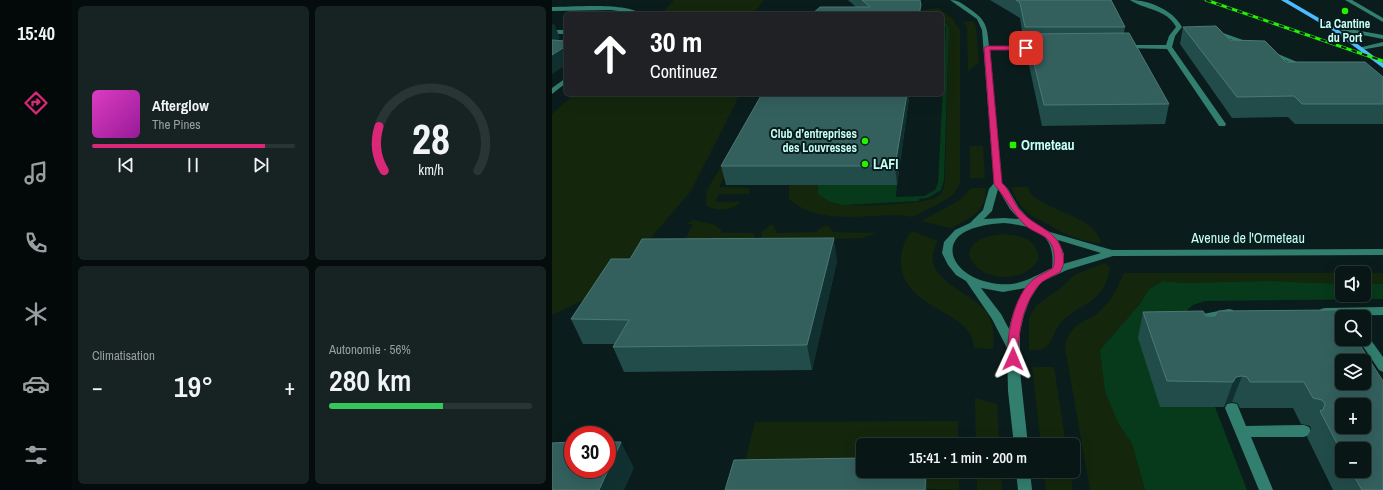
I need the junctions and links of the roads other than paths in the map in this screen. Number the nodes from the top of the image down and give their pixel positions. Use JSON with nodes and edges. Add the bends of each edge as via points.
{"nodes":[{"id":1,"x":953,"y":0,"type":"edge"},
{"id":2,"x":1133,"y":0,"type":"edge"},
{"id":3,"x":1284,"y":0,"type":"edge"},
{"id":4,"x":1293,"y":0,"type":"edge"},
{"id":5,"x":1348,"y":0,"type":"edge"},
{"id":6,"x":552,"y":9,"type":"edge"},
{"id":7,"x":635,"y":12,"type":"edge"},
{"id":8,"x":1383,"y":20,"type":"edge"},
{"id":9,"x":1206,"y":30,"type":"edge"},
{"id":10,"x":1344,"y":30,"type":"junction"},
{"id":11,"x":552,"y":32,"type":"edge"},
{"id":12,"x":564,"y":32,"type":"edge"},
{"id":13,"x":1383,"y":37,"type":"edge"},
{"id":14,"x":1383,"y":44,"type":"edge"},
{"id":15,"x":1118,"y":47,"type":"edge"},
{"id":16,"x":1169,"y":47,"type":"junction"},
{"id":17,"x":1256,"y":47,"type":"edge"},
{"id":18,"x":987,"y":48,"type":"junction"},
{"id":19,"x":1049,"y":48,"type":"edge"},
{"id":20,"x":1361,"y":48,"type":"junction"},
{"id":21,"x":1264,"y":50,"type":"edge"},
{"id":22,"x":1383,"y":66,"type":"edge"},
{"id":23,"x":1315,"y":70,"type":"edge"},
{"id":24,"x":564,"y":82,"type":"edge"},
{"id":25,"x":552,"y":92,"type":"edge"},
{"id":26,"x":1222,"y":124,"type":"dead end"},
{"id":27,"x":998,"y":184,"type":"junction"},
{"id":28,"x":974,"y":225,"type":"junction"},
{"id":29,"x":1031,"y":225,"type":"junction"},
{"id":30,"x":1048,"y":234,"type":"junction"},
{"id":31,"x":1112,"y":252,"type":"junction"},
{"id":32,"x":1383,"y":252,"type":"edge"},
{"id":33,"x":1057,"y":270,"type":"junction"},
{"id":34,"x":968,"y":279,"type":"junction"},
{"id":35,"x":1036,"y":282,"type":"junction"},
{"id":36,"x":1383,"y":311,"type":"edge"},
{"id":37,"x":1314,"y":312,"type":"edge"},
{"id":38,"x":1371,"y":312,"type":"edge"},
{"id":39,"x":1244,"y":313,"type":"edge"},
{"id":40,"x":1335,"y":313,"type":"edge"},
{"id":41,"x":1203,"y":336,"type":"edge"},
{"id":42,"x":1369,"y":346,"type":"edge"},
{"id":43,"x":1012,"y":347,"type":"junction"},
{"id":44,"x":1383,"y":367,"type":"edge"},
{"id":45,"x":1232,"y":408,"type":"dead end"},
{"id":46,"x":1304,"y":431,"type":"dead end"},
{"id":47,"x":1242,"y":432,"type":"junction"},
{"id":48,"x":1020,"y":438,"type":"edge"},
{"id":49,"x":1024,"y":478,"type":"edge"},
{"id":50,"x":1025,"y":490,"type":"edge"},
{"id":51,"x":1266,"y":490,"type":"edge"}],
"edges":[{"from":1,"to":18,"type":"street","via":[[979,18],[983,24]]},
{"from":2,"to":16,"type":"street","via":[[1176,19],[1182,27],[1172,36]]},
{"from":3,"to":20,"type":"main road"},
{"from":4,"to":10,"type":"main road"},
{"from":5,"to":8,"type":"street"},
{"from":6,"to":7,"type":"street","via":[[620,9]]},
{"from":9,"to":17,"type":"street"},
{"from":10,"to":13,"type":"street"},
{"from":10,"to":20,"type":"main road"},
{"from":11,"to":12,"type":"street"},
{"from":14,"to":20,"type":"street"},
{"from":15,"to":16,"type":"street"},
{"from":16,"to":26,"type":"street"},
{"from":18,"to":19,"type":"street"},
{"from":18,"to":27,"type":"street"},
{"from":20,"to":22,"type":"main road"},
{"from":21,"to":23,"type":"street"},
{"from":24,"to":25,"type":"street"},
{"from":27,"to":28,"type":"street","via":[[993,189],[987,210]]},
{"from":27,"to":29,"type":"street","via":[[1004,189],[1015,209]]},
{"from":28,"to":29,"type":"street","via":[[1002,219]]},
{"from":28,"to":34,"type":"street","via":[[956,235],[949,243],[947,253],[949,263],[956,272]]},
{"from":29,"to":30,"type":"street"},
{"from":30,"to":31,"type":"street","name":"Avenue de l'Ormeteau"},
{"from":30,"to":33,"type":"street","via":[[1056,243],[1059,254]]},
{"from":31,"to":32,"type":"street","name":"Avenue de l'Ormeteau"},
{"from":31,"to":33,"type":"street","name":"Avenue de l'Ormeteau"},
{"from":33,"to":35,"type":"street"},
{"from":34,"to":35,"type":"street","via":[[984,286],[1002,288]]},
{"from":34,"to":43,"type":"street","via":[[997,317]]},
{"from":35,"to":43,"type":"street","via":[[1024,300]]},
{"from":36,"to":38,"type":"street"},
{"from":37,"to":40,"type":"street"},
{"from":39,"to":41,"type":"street","via":[[1207,316],[1202,323]]},
{"from":42,"to":44,"type":"street"},
{"from":43,"to":48,"type":"street"},
{"from":45,"to":47,"type":"street"},
{"from":46,"to":47,"type":"street"},
{"from":47,"to":51,"type":"street"},
{"from":49,"to":50,"type":"street"}]}
